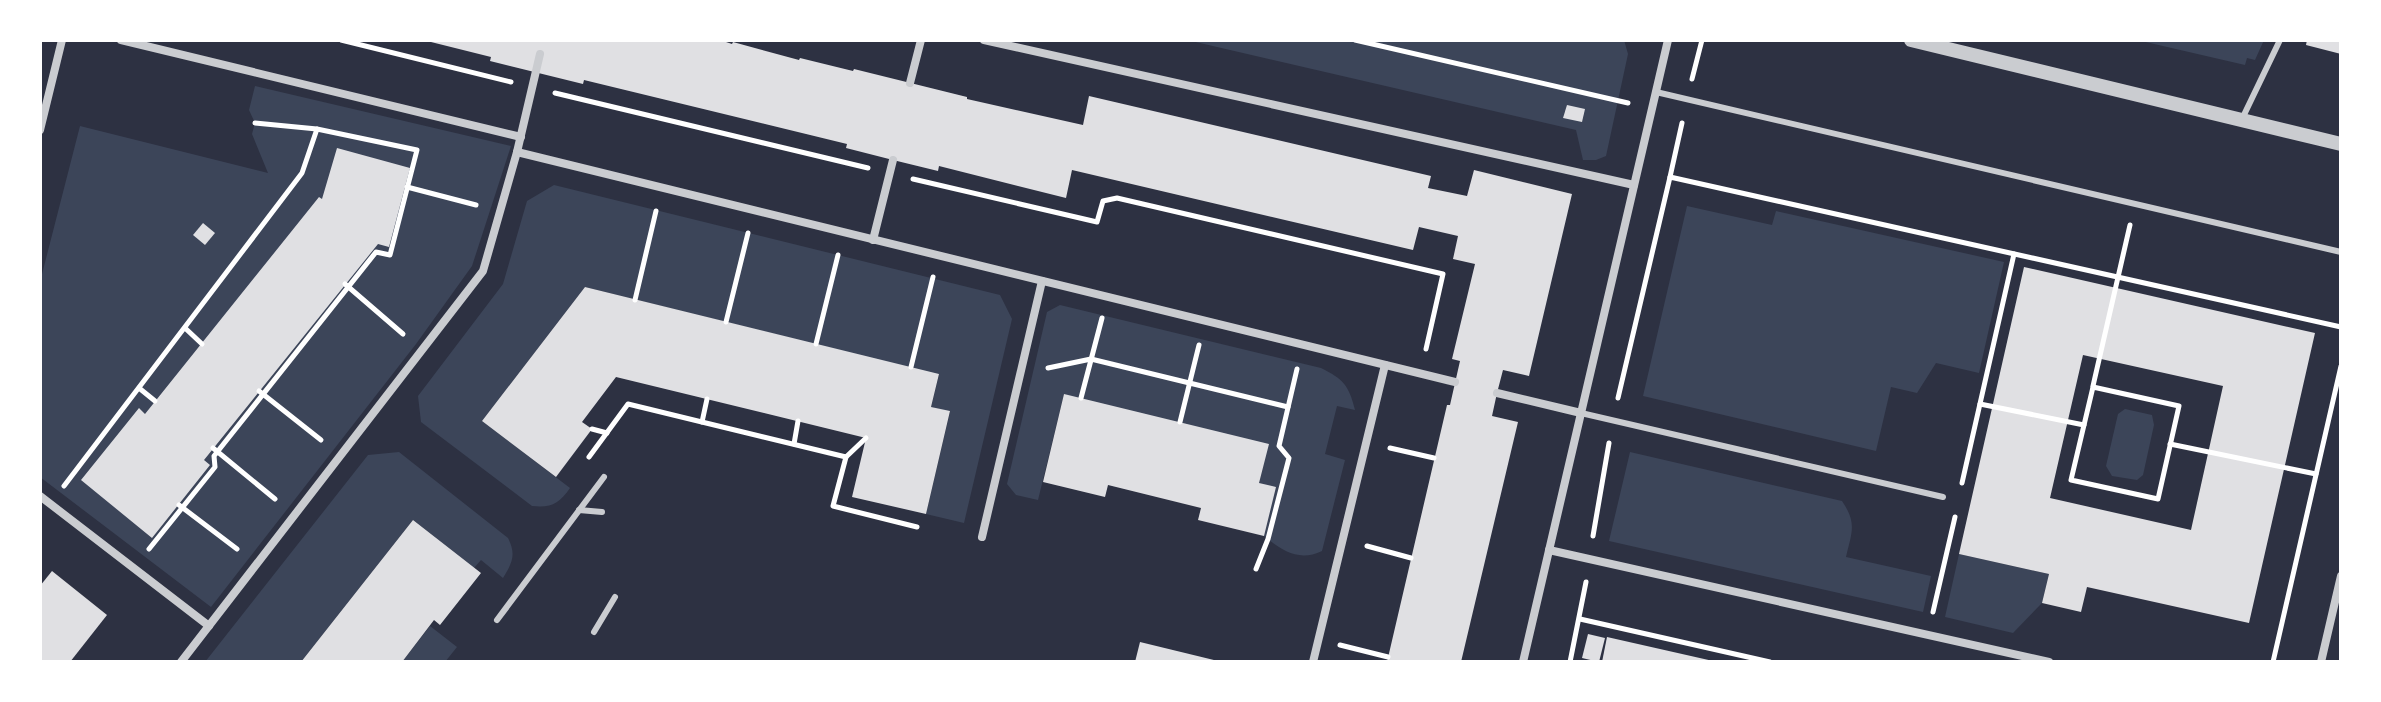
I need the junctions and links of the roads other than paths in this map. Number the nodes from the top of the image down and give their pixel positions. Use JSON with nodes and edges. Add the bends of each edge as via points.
{"nodes":[{"id":1,"x":62,"y":40,"type":"edge"},
{"id":2,"x":121,"y":40,"type":"edge"},
{"id":3,"x":921,"y":40,"type":"edge"},
{"id":4,"x":984,"y":40,"type":"edge"},
{"id":5,"x":1668,"y":40,"type":"edge"},
{"id":6,"x":1911,"y":40,"type":"edge"},
{"id":7,"x":2280,"y":40,"type":"edge"},
{"id":8,"x":540,"y":54,"type":"dead end"},
{"id":9,"x":910,"y":83,"type":"dead end"},
{"id":10,"x":1656,"y":92,"type":"junction"},
{"id":11,"x":2242,"y":119,"type":"junction"},
{"id":12,"x":40,"y":130,"type":"edge"},
{"id":13,"x":521,"y":137,"type":"junction"},
{"id":14,"x":2341,"y":144,"type":"edge"},
{"id":15,"x":517,"y":152,"type":"junction"},
{"id":16,"x":893,"y":160,"type":"dead end"},
{"id":17,"x":1634,"y":185,"type":"junction"},
{"id":18,"x":873,"y":240,"type":"junction"},
{"id":19,"x":2341,"y":252,"type":"edge"},
{"id":20,"x":1042,"y":281,"type":"junction"},
{"id":21,"x":1385,"y":365,"type":"junction"},
{"id":22,"x":1455,"y":382,"type":"dead end"},
{"id":23,"x":1497,"y":393,"type":"dead end"},
{"id":24,"x":1581,"y":413,"type":"junction"},
{"id":25,"x":604,"y":477,"type":"dead end"},
{"id":26,"x":40,"y":496,"type":"edge"},
{"id":27,"x":1943,"y":497,"type":"dead end"},
{"id":28,"x":579,"y":510,"type":"junction"},
{"id":29,"x":602,"y":512,"type":"dead end"},
{"id":30,"x":982,"y":537,"type":"dead end"},
{"id":31,"x":1549,"y":550,"type":"junction"},
{"id":32,"x":2341,"y":576,"type":"edge"},
{"id":33,"x":615,"y":597,"type":"dead end"},
{"id":34,"x":2337,"y":608,"type":"edge"},
{"id":35,"x":497,"y":620,"type":"dead end"},
{"id":36,"x":209,"y":626,"type":"junction"},
{"id":37,"x":594,"y":632,"type":"dead end"},
{"id":38,"x":181,"y":662,"type":"edge"},
{"id":39,"x":1313,"y":662,"type":"edge"},
{"id":40,"x":1523,"y":662,"type":"edge"},
{"id":41,"x":2049,"y":662,"type":"edge"},
{"id":42,"x":2321,"y":662,"type":"edge"}],
"edges":[{"from":1,"to":12,"type":"street"},
{"from":2,"to":13,"type":"street"},
{"from":3,"to":9,"type":"street"},
{"from":4,"to":17,"type":"street"},
{"from":5,"to":10,"type":"street"},
{"from":6,"to":11,"type":"street"},
{"from":7,"to":11,"type":"lane"},
{"from":8,"to":13,"type":"street"},
{"from":10,"to":17,"type":"street"},
{"from":10,"to":19,"type":"lane"},
{"from":11,"to":14,"type":"street"},
{"from":13,"to":15,"type":"street"},
{"from":15,"to":18,"type":"street"},
{"from":15,"to":36,"type":"street","via":[[483,271]]},
{"from":16,"to":18,"type":"street"},
{"from":17,"to":24,"type":"street"},
{"from":18,"to":20,"type":"street"},
{"from":20,"to":21,"type":"street"},
{"from":20,"to":30,"type":"street"},
{"from":21,"to":22,"type":"street"},
{"from":21,"to":39,"type":"street"},
{"from":23,"to":24,"type":"street"},
{"from":24,"to":27,"type":"lane"},
{"from":24,"to":31,"type":"street"},
{"from":25,"to":28,"type":"lane"},
{"from":26,"to":36,"type":"street"},
{"from":28,"to":29,"type":"lane"},
{"from":28,"to":35,"type":"lane"},
{"from":31,"to":40,"type":"street"},
{"from":31,"to":41,"type":"street"},
{"from":32,"to":34,"type":"street"},
{"from":33,"to":37,"type":"lane"},
{"from":34,"to":42,"type":"street"},
{"from":36,"to":38,"type":"street"}]}
